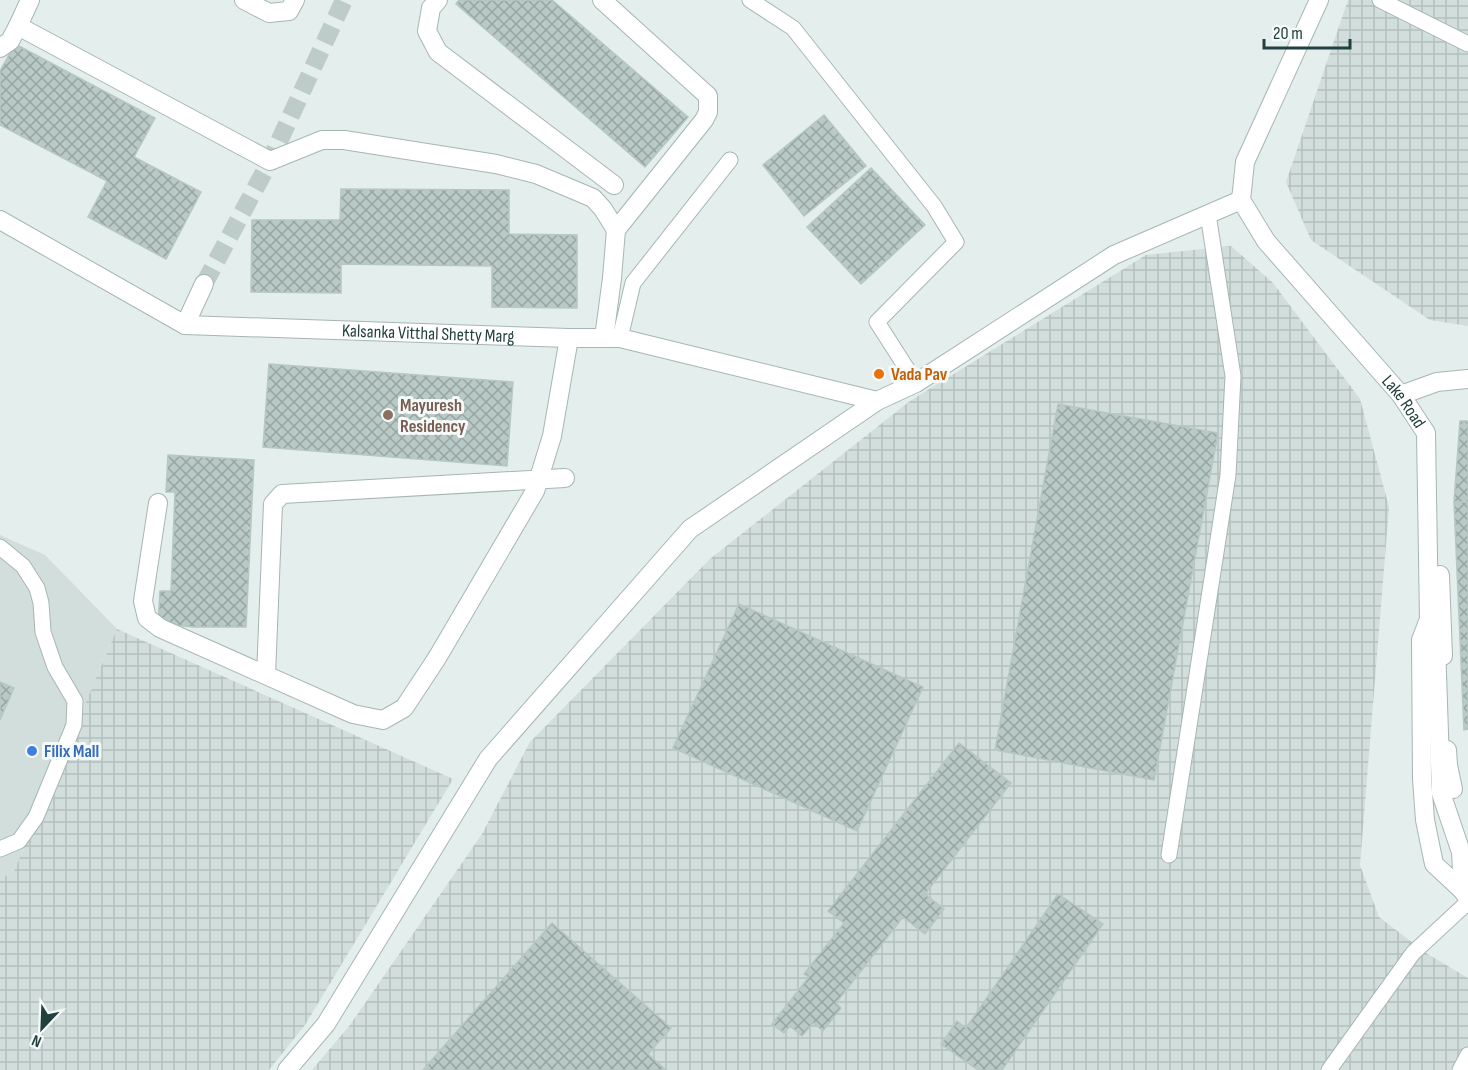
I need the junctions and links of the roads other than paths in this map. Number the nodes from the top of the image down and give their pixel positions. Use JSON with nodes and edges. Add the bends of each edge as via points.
{"nodes":[{"id":1,"x":30,"y":0,"type":"edge"},
{"id":2,"x":243,"y":0,"type":"edge"},
{"id":3,"x":295,"y":0,"type":"edge"},
{"id":4,"x":438,"y":0,"type":"edge"},
{"id":5,"x":602,"y":0,"type":"edge"},
{"id":6,"x":750,"y":0,"type":"edge"},
{"id":7,"x":1319,"y":0,"type":"edge"},
{"id":8,"x":1380,"y":0,"type":"edge"},
{"id":9,"x":18,"y":26,"type":"junction"},
{"id":10,"x":1468,"y":44,"type":"edge"},
{"id":11,"x":0,"y":48,"type":"edge"},
{"id":12,"x":730,"y":160,"type":"dead end"},
{"id":13,"x":614,"y":185,"type":"dead end"},
{"id":14,"x":1241,"y":200,"type":"junction"},
{"id":15,"x":1208,"y":214,"type":"junction"},
{"id":16,"x":0,"y":220,"type":"edge"},
{"id":17,"x":616,"y":230,"type":"junction"},
{"id":18,"x":204,"y":284,"type":"tunnel mouth"},
{"id":19,"x":185,"y":325,"type":"junction"},
{"id":20,"x":569,"y":338,"type":"junction"},
{"id":21,"x":612,"y":338,"type":"junction"},
{"id":22,"x":1468,"y":380,"type":"edge"},
{"id":23,"x":916,"y":382,"type":"junction"},
{"id":24,"x":1401,"y":395,"type":"junction"},
{"id":25,"x":877,"y":401,"type":"junction"},
{"id":26,"x":565,"y":478,"type":"dead end"},
{"id":27,"x":539,"y":479,"type":"junction"},
{"id":28,"x":158,"y":503,"type":"dead end"},
{"id":29,"x":0,"y":547,"type":"edge"},
{"id":30,"x":1440,"y":575,"type":"dead end"},
{"id":31,"x":1429,"y":618,"type":"junction"},
{"id":32,"x":266,"y":675,"type":"junction"},
{"id":33,"x":1422,"y":779,"type":"junction"},
{"id":34,"x":1449,"y":790,"type":"edge"},
{"id":35,"x":1424,"y":801,"type":"junction"},
{"id":36,"x":0,"y":849,"type":"edge"},
{"id":37,"x":1168,"y":855,"type":"dead end"},
{"id":38,"x":1466,"y":897,"type":"edge"},
{"id":39,"x":1468,"y":1055,"type":"edge"},
{"id":40,"x":287,"y":1070,"type":"edge"},
{"id":41,"x":1329,"y":1070,"type":"edge"},
{"id":42,"x":1460,"y":1070,"type":"edge"}],
"edges":[{"from":1,"to":9,"type":"street"},
{"from":2,"to":3,"type":"street","via":[[269,13],[289,11]]},
{"from":4,"to":13,"type":"street","via":[[431,8],[427,31],[438,52]]},
{"from":5,"to":17,"type":"street","via":[[708,96],[704,120]]},
{"from":6,"to":23,"type":"lane","via":[[793,28],[934,206],[956,242],[877,322]]},
{"from":7,"to":14,"type":"street","via":[[1245,162]]},
{"from":8,"to":10,"type":"lane"},
{"from":9,"to":11,"type":"street","via":[[10,41]]},
{"from":9,"to":17,"type":"street","via":[[270,161],[322,140],[496,164],[536,174],[593,198]]},
{"from":12,"to":21,"type":"lane","via":[[633,283]]},
{"from":14,"to":15,"type":"street"},
{"from":14,"to":24,"type":"street","name":"Lake Road","via":[[1266,241]]},
{"from":15,"to":23,"type":"street","via":[[1114,255]]},
{"from":15,"to":37,"type":"lane","via":[[1233,376],[1228,476]]},
{"from":16,"to":19,"type":"street","name":"Kalsanka Vitthal Shetty Marg"},
{"from":17,"to":21,"type":"street"},
{"from":18,"to":19,"type":"street"},
{"from":19,"to":20,"type":"street","name":"Kalsanka Vitthal Shetty Marg"},
{"from":20,"to":21,"type":"street","name":"Kalsanka Vitthal Shetty Marg"},
{"from":20,"to":27,"type":"street","via":[[552,436]]},
{"from":21,"to":25,"type":"street","name":"Kalsanka Vitthal Shetty Marg"},
{"from":22,"to":24,"type":"street","via":[[1437,382]]},
{"from":23,"to":25,"type":"street"},
{"from":24,"to":31,"type":"street","name":"Lake Road","via":[[1426,433]]},
{"from":25,"to":40,"type":"street","via":[[690,528],[488,759],[326,1024]]},
{"from":26,"to":27,"type":"street"},
{"from":27,"to":32,"type":"street","via":[[443,648],[404,708],[383,720],[353,714]]},
{"from":27,"to":32,"type":"street","via":[[282,494],[273,504]]},
{"from":28,"to":32,"type":"street","via":[[143,601],[147,618],[160,628]]},
{"from":29,"to":36,"type":"lane","via":[[23,566],[37,588],[43,632],[55,667],[75,701],[74,726],[36,817],[19,841]]},
{"from":30,"to":34,"type":"street"},
{"from":31,"to":33,"type":"street","via":[[1421,640]]},
{"from":31,"to":34,"type":"street","name":"Lake Road","via":[[1436,643]]},
{"from":33,"to":34,"type":"street"},
{"from":33,"to":35,"type":"street"},
{"from":34,"to":35,"type":"street"},
{"from":34,"to":38,"type":"street","name":"Lake Road"},
{"from":35,"to":38,"type":"street","via":[[1434,864]]},
{"from":38,"to":41,"type":"lane","via":[[1413,953]]},
{"from":39,"to":42,"type":"lane"}]}
